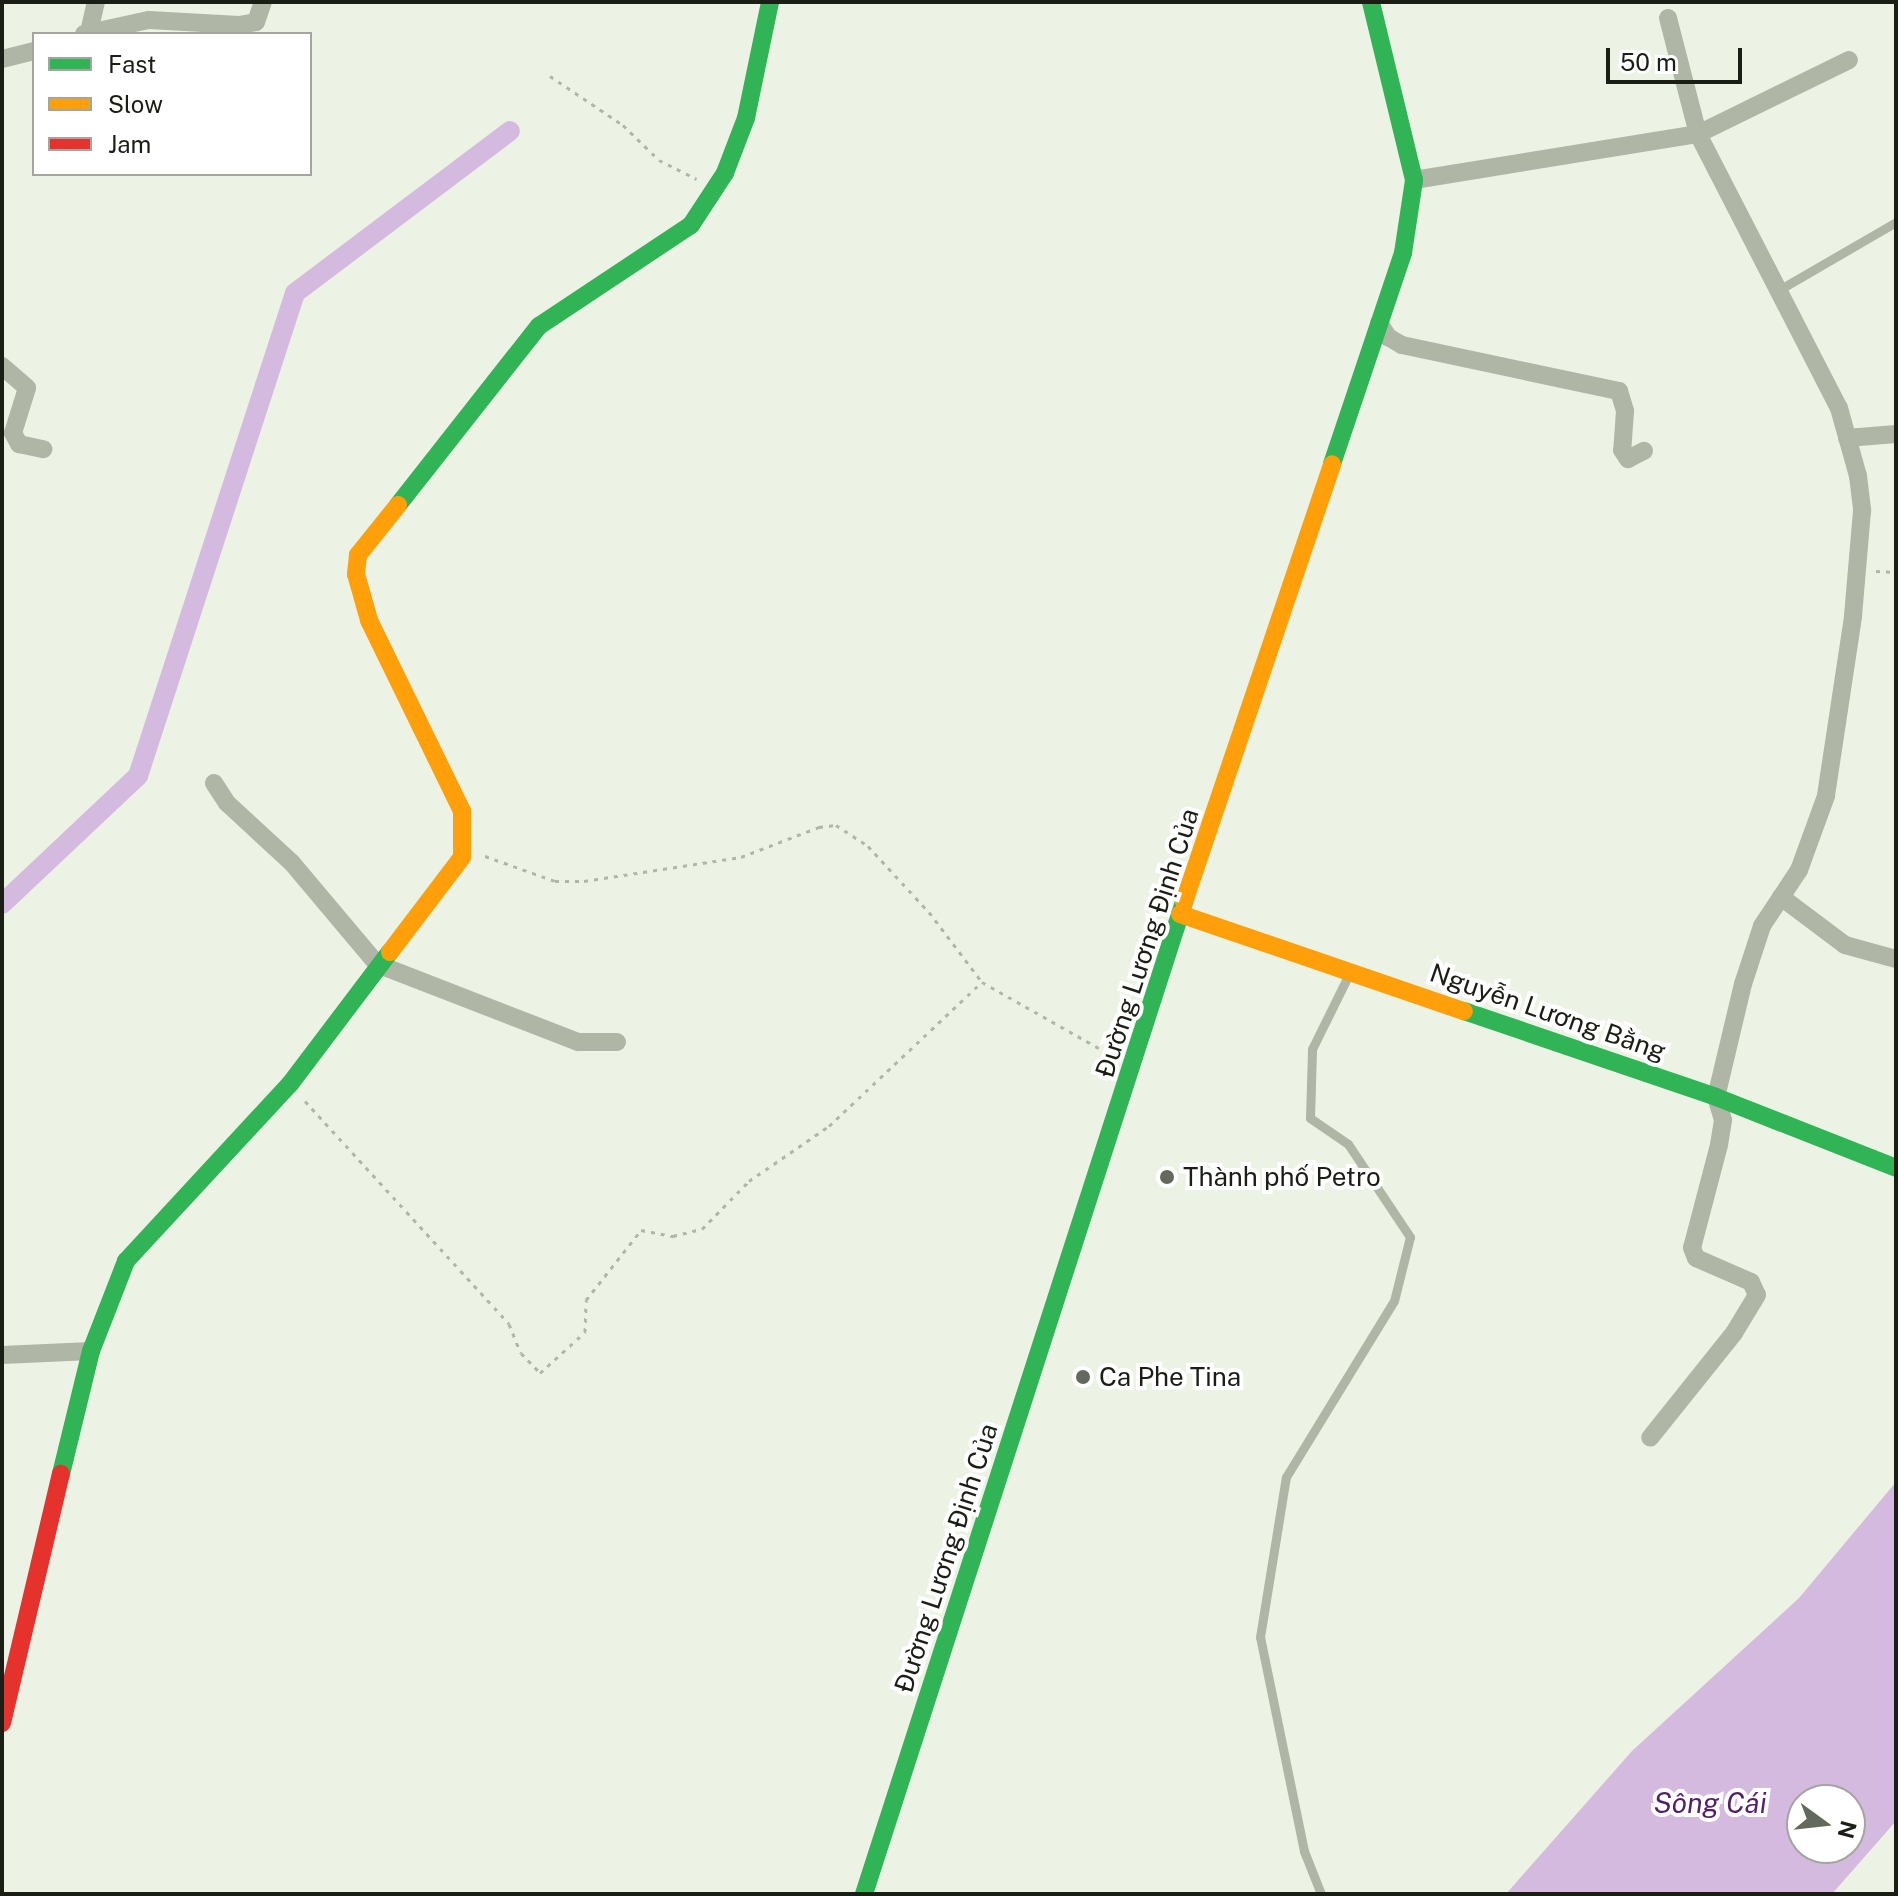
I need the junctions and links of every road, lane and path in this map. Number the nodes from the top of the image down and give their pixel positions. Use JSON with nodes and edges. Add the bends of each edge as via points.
{"nodes":[{"id":1,"x":96,"y":2,"type":"edge"},
{"id":2,"x":199,"y":2,"type":"edge"},
{"id":3,"x":263,"y":2,"type":"edge"},
{"id":4,"x":770,"y":2,"type":"edge"},
{"id":5,"x":1371,"y":2,"type":"edge"},
{"id":6,"x":1668,"y":18,"type":"dead end"},
{"id":7,"x":193,"y":21,"type":"junction"},
{"id":8,"x":87,"y":32,"type":"edge"},
{"id":9,"x":92,"y":32,"type":"edge"},
{"id":10,"x":32,"y":52,"type":"edge"},
{"id":11,"x":2,"y":59,"type":"edge"},
{"id":12,"x":1849,"y":60,"type":"dead end"},
{"id":13,"x":550,"y":76,"type":"dead end"},
{"id":14,"x":1698,"y":134,"type":"junction"},
{"id":15,"x":1414,"y":180,"type":"junction"},
{"id":16,"x":715,"y":188,"type":"junction"},
{"id":17,"x":1896,"y":222,"type":"edge"},
{"id":18,"x":1777,"y":291,"type":"junction"},
{"id":19,"x":1379,"y":323,"type":"junction"},
{"id":20,"x":2,"y":366,"type":"edge"},
{"id":21,"x":1896,"y":434,"type":"edge"},
{"id":22,"x":1847,"y":438,"type":"junction"},
{"id":23,"x":43,"y":449,"type":"dead end"},
{"id":24,"x":1644,"y":451,"type":"dead end"},
{"id":25,"x":214,"y":783,"type":"dead end"},
{"id":26,"x":462,"y":857,"type":"junction"},
{"id":27,"x":1781,"y":897,"type":"junction"},
{"id":28,"x":1180,"y":914,"type":"junction"},
{"id":29,"x":1896,"y":959,"type":"edge"},
{"id":30,"x":377,"y":964,"type":"junction"},
{"id":31,"x":1350,"y":972,"type":"junction"},
{"id":32,"x":982,"y":982,"type":"junction"},
{"id":33,"x":617,"y":1042,"type":"dead end"},
{"id":34,"x":1133,"y":1065,"type":"junction"},
{"id":35,"x":290,"y":1084,"type":"junction"},
{"id":36,"x":1716,"y":1097,"type":"junction"},
{"id":37,"x":1896,"y":1168,"type":"edge"},
{"id":38,"x":91,"y":1351,"type":"junction"},
{"id":39,"x":2,"y":1355,"type":"edge"},
{"id":40,"x":1650,"y":1438,"type":"dead end"},
{"id":41,"x":2,"y":1723,"type":"edge"},
{"id":42,"x":864,"y":1894,"type":"edge"},
{"id":43,"x":1321,"y":1894,"type":"edge"}],
"edges":[{"from":1,"to":8,"type":"street"},
{"from":2,"to":7,"type":"street"},
{"from":3,"to":7,"type":"street","via":[[256,22]]},
{"from":4,"to":16,"type":"street","via":[[746,118]]},
{"from":5,"to":15,"type":"street","name":"Đường Lương Định Của"},
{"from":6,"to":14,"type":"street"},
{"from":7,"to":9,"type":"street","via":[[149,20]]},
{"from":10,"to":11,"type":"street"},
{"from":12,"to":14,"type":"street"},
{"from":13,"to":16,"type":"path","via":[[623,125],[659,160]]},
{"from":14,"to":15,"type":"street"},
{"from":14,"to":18,"type":"street"},
{"from":15,"to":19,"type":"street","name":"Đường Lương Định Của","via":[[1403,253]]},
{"from":16,"to":26,"type":"street","via":[[675,240],[539,326],[358,555],[356,574],[369,620],[462,811]]},
{"from":17,"to":18,"type":"lane"},
{"from":18,"to":22,"type":"street","via":[[1839,408]]},
{"from":19,"to":24,"type":"street","via":[[1402,345],[1619,391],[1625,411],[1622,450],[1628,459]]},
{"from":19,"to":28,"type":"street","name":"Đường Lương Định Của"},
{"from":20,"to":23,"type":"street","via":[[27,388],[13,433],[19,444]]},
{"from":21,"to":22,"type":"street"},
{"from":22,"to":27,"type":"street","via":[[1862,511],[1835,755],[1814,831]]},
{"from":25,"to":30,"type":"street"},
{"from":26,"to":30,"type":"street"},
{"from":26,"to":32,"type":"path","via":[[496,858],[555,881],[584,881],[741,857],[836,825],[868,846],[929,912]]},
{"from":27,"to":29,"type":"street","via":[[1845,945]]},
{"from":27,"to":36,"type":"street","via":[[1762,926],[1743,984]]},
{"from":28,"to":31,"type":"street","name":"Nguyễn Lương Bằng"},
{"from":28,"to":34,"type":"street","name":"Đường Lương Định Của"},
{"from":30,"to":33,"type":"street","via":[[578,1042]]},
{"from":30,"to":35,"type":"street"},
{"from":31,"to":36,"type":"street","name":"Nguyễn Lương Bằng"},
{"from":31,"to":43,"type":"lane","via":[[1312,1049],[1310,1118],[1348,1144],[1410,1237],[1394,1301],[1286,1477],[1260,1637],[1304,1851]]},
{"from":32,"to":34,"type":"path"},
{"from":32,"to":35,"type":"path","via":[[829,1126],[749,1181],[702,1229],[673,1236],[641,1230],[586,1300],[585,1332],[540,1373],[521,1353],[509,1324]]},
{"from":34,"to":42,"type":"street","name":"Đường Lương Định Của"},
{"from":35,"to":38,"type":"street","via":[[126,1261]]},
{"from":36,"to":37,"type":"street","name":"Nguyễn Lương Bằng"},
{"from":36,"to":40,"type":"street","via":[[1723,1120],[1692,1248],[1696,1258],[1751,1282],[1757,1295],[1734,1333]]},
{"from":38,"to":39,"type":"street"},
{"from":38,"to":41,"type":"street"}]}
